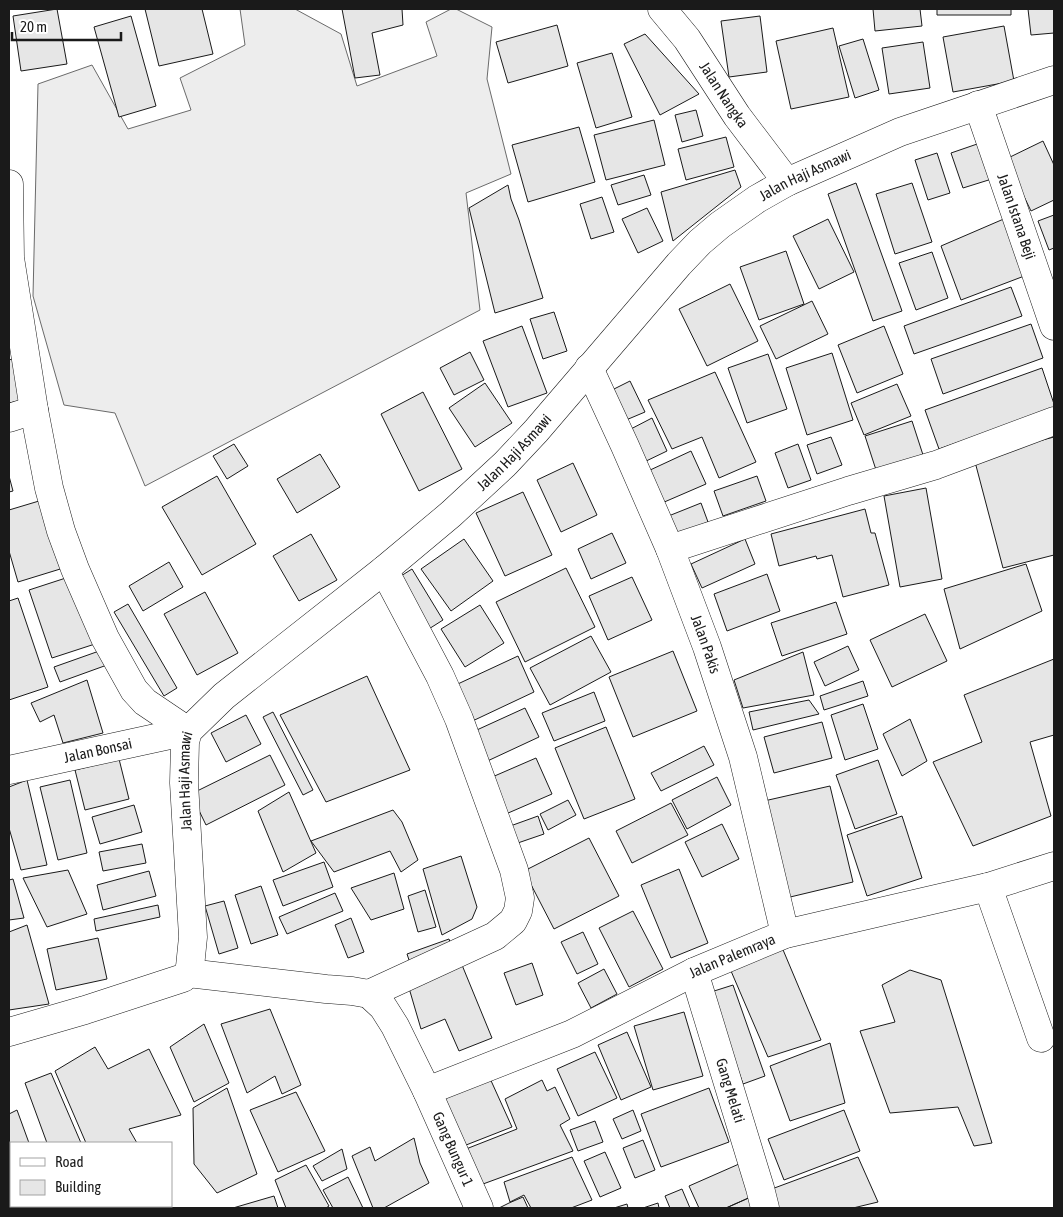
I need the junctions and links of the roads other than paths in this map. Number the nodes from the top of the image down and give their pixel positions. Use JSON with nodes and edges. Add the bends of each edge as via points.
{"nodes":[{"id":1,"x":662,"y":9,"type":"edge"},
{"id":2,"x":1054,"y":80,"type":"edge"},
{"id":3,"x":978,"y":105,"type":"junction"},
{"id":4,"x":787,"y":182,"type":"junction"},
{"id":5,"x":9,"y":184,"type":"edge"},
{"id":6,"x":1054,"y":326,"type":"edge"},
{"id":7,"x":589,"y":368,"type":"junction"},
{"id":8,"x":34,"y":410,"type":"junction"},
{"id":9,"x":9,"y":418,"type":"edge"},
{"id":10,"x":1054,"y":421,"type":"edge"},
{"id":11,"x":670,"y":549,"type":"junction"},
{"id":12,"x":384,"y":570,"type":"junction"},
{"id":13,"x":188,"y":731,"type":"junction"},
{"id":14,"x":9,"y":770,"type":"edge"},
{"id":15,"x":1054,"y":866,"type":"edge"},
{"id":16,"x":988,"y":887,"type":"junction"},
{"id":17,"x":785,"y":934,"type":"junction"},
{"id":18,"x":694,"y":972,"type":"junction"},
{"id":19,"x":188,"y":973,"type":"junction"},
{"id":20,"x":369,"y":994,"type":"junction"},
{"id":21,"x":9,"y":1032,"type":"edge"},
{"id":22,"x":1041,"y":1038,"type":"dead end"},
{"id":23,"x":427,"y":1091,"type":"junction"},
{"id":24,"x":479,"y":1208,"type":"edge"},
{"id":25,"x":765,"y":1208,"type":"edge"}],
"edges":[{"from":1,"to":4,"type":"street","name":"Jalan Nangka","via":[[687,39],[737,116]]},
{"from":2,"to":3,"type":"street","name":"Jalan Haji Asmawi"},
{"from":3,"to":4,"type":"street","name":"Jalan Haji Asmawi","via":[[900,132]]},
{"from":3,"to":6,"type":"street","name":"Jalan Istana Beji"},
{"from":4,"to":7,"type":"street","name":"Jalan Haji Asmawi","via":[[757,199],[700,242]]},
{"from":5,"to":8,"type":"street","via":[[10,258]]},
{"from":7,"to":11,"type":"street","name":"Jalan Pakis"},
{"from":7,"to":12,"type":"street","name":"Jalan Haji Asmawi","via":[[505,464]]},
{"from":8,"to":9,"type":"street"},
{"from":8,"to":13,"type":"street","via":[[49,488],[62,531],[105,638],[134,690]]},
{"from":10,"to":11,"type":"street","via":[[936,465]]},
{"from":11,"to":17,"type":"street","name":"Jalan Pakis","via":[[743,757]]},
{"from":12,"to":13,"type":"street","name":"Jalan Haji Asmawi","via":[[224,696]]},
{"from":12,"to":20,"type":"street","via":[[459,719],[514,870],[520,898],[513,921],[495,936]]},
{"from":13,"to":14,"type":"street","name":"Jalan Bonsai"},
{"from":13,"to":19,"type":"street","name":"Jalan Haji Asmawi","via":[[184,783],[193,937]]},
{"from":15,"to":16,"type":"street","name":"Jalan Palemraya"},
{"from":16,"to":17,"type":"street","name":"Jalan Palemraya"},
{"from":16,"to":22,"type":"street"},
{"from":17,"to":18,"type":"street","name":"Jalan Palemraya"},
{"from":18,"to":23,"type":"street","name":"Jalan Palemraya","via":[[572,1034]]},
{"from":18,"to":25,"type":"street","name":"Gang Melati"},
{"from":19,"to":20,"type":"street"},
{"from":19,"to":21,"type":"street","via":[[183,978]]},
{"from":20,"to":23,"type":"street","name":"Gang Bungur 1","via":[[384,1007]]},
{"from":23,"to":24,"type":"street","name":"Gang Bungur 1"}]}
